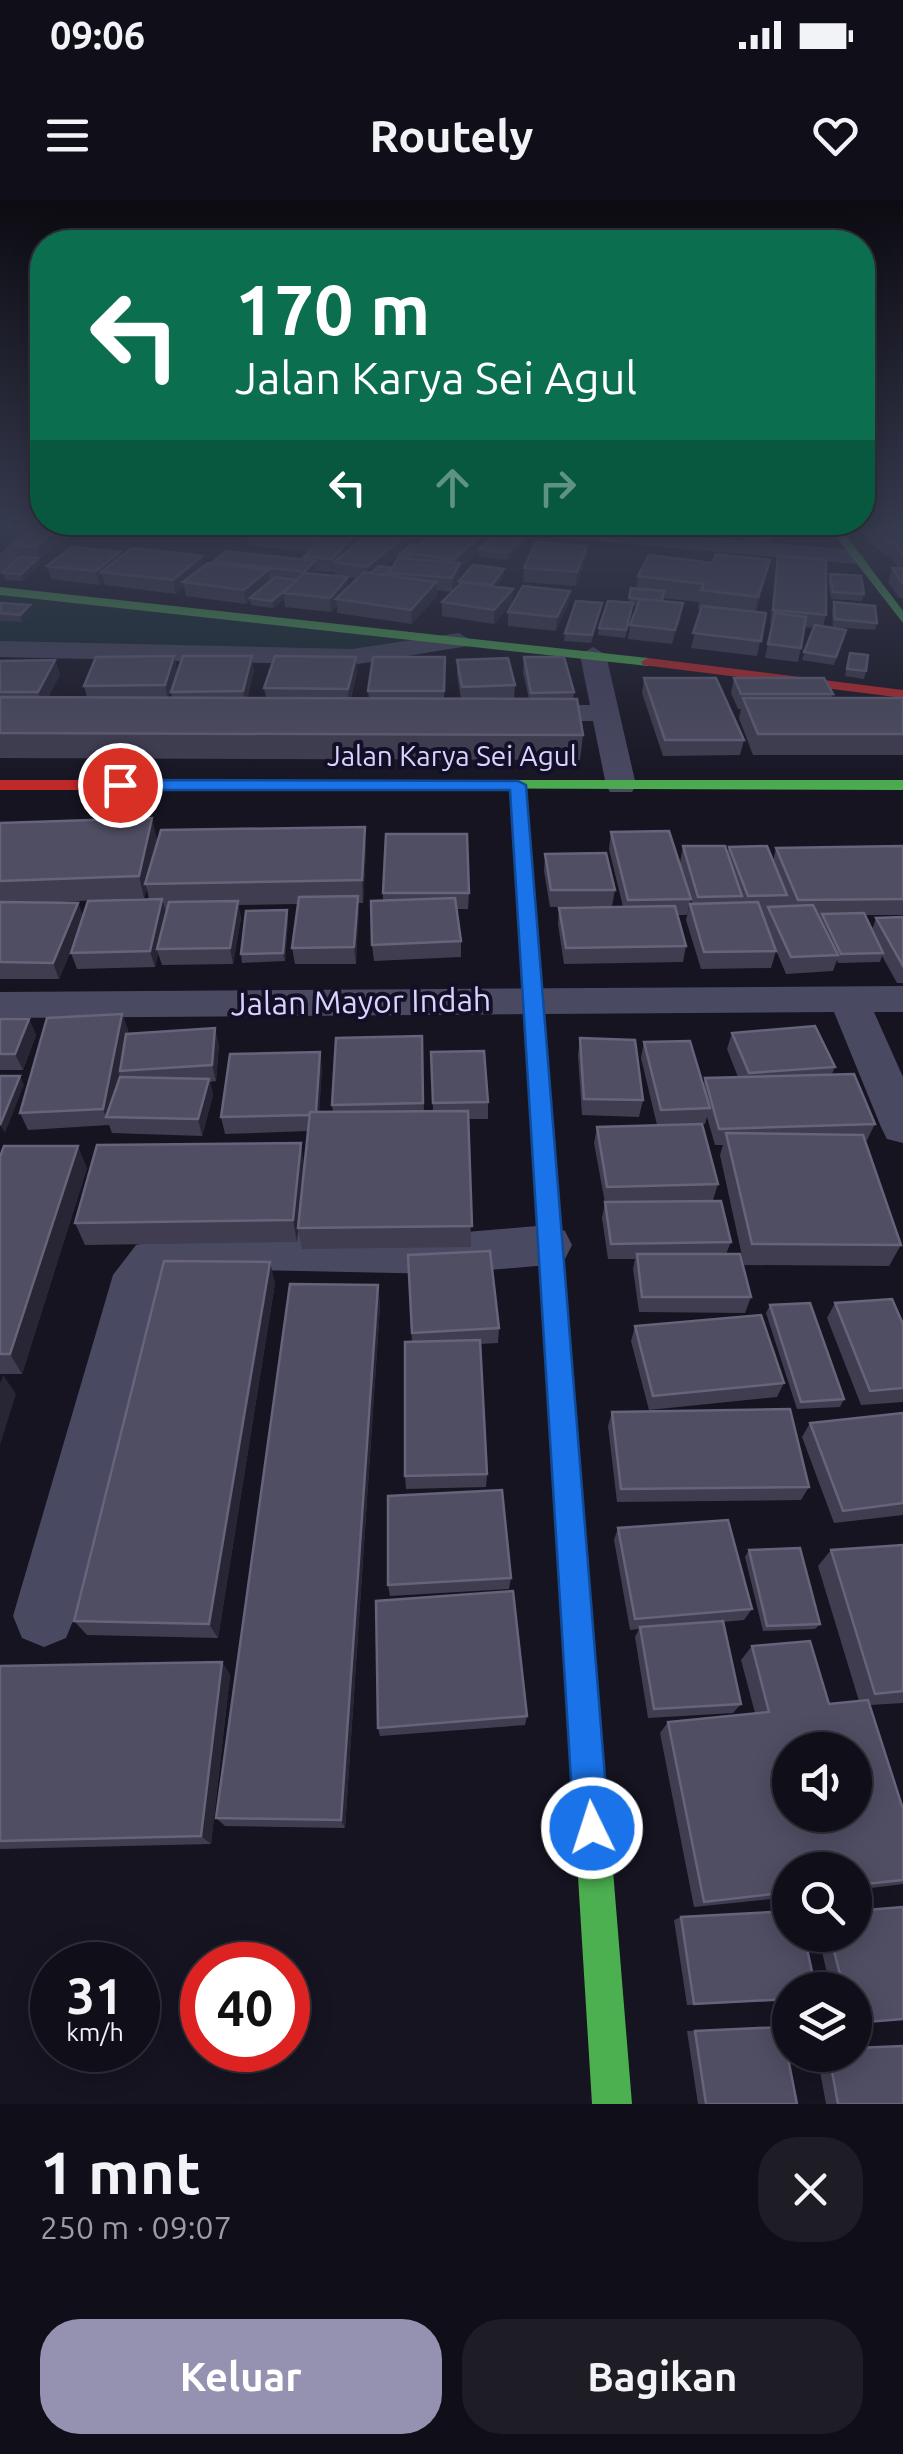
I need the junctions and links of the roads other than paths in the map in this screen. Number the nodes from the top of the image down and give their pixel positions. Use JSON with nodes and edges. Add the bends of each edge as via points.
{"nodes":[{"id":1,"x":247,"y":618,"type":"edge"},
{"id":2,"x":460,"y":641,"type":"junction"},
{"id":3,"x":0,"y":649,"type":"edge"},
{"id":4,"x":593,"y":655,"type":"junction"},
{"id":5,"x":903,"y":694,"type":"edge"},
{"id":6,"x":488,"y":714,"type":"edge"},
{"id":7,"x":606,"y":714,"type":"junction"},
{"id":8,"x":0,"y":785,"type":"edge"},
{"id":9,"x":518,"y":785,"type":"junction"},
{"id":10,"x":622,"y":785,"type":"junction"},
{"id":11,"x":903,"y":786,"type":"edge"},
{"id":12,"x":532,"y":999,"type":"junction"},
{"id":13,"x":903,"y":999,"type":"edge"},
{"id":14,"x":849,"y":1000,"type":"junction"},
{"id":15,"x":0,"y":1005,"type":"edge"},
{"id":16,"x":903,"y":1127,"type":"edge"},
{"id":17,"x":548,"y":1245,"type":"junction"},
{"id":18,"x":44,"y":1616,"type":"dead end"},
{"id":19,"x":612,"y":2104,"type":"edge"}],
"edges":[{"from":1,"to":2,"type":"street"},
{"from":2,"to":3,"type":"street","via":[[352,658]]},
{"from":2,"to":4,"type":"street"},
{"from":4,"to":5,"type":"street"},
{"from":4,"to":7,"type":"street"},
{"from":6,"to":7,"type":"street"},
{"from":7,"to":10,"type":"street"},
{"from":8,"to":9,"type":"street","name":"Jalan Karya Sei Agul"},
{"from":9,"to":10,"type":"street","name":"Jalan Karya Sei Agul"},
{"from":9,"to":12,"type":"street"},
{"from":10,"to":11,"type":"street","name":"Jalan Karya Sei Agul"},
{"from":12,"to":14,"type":"street","name":"Jalan Mayor Indah"},
{"from":12,"to":15,"type":"street","name":"Jalan Mayor Indah"},
{"from":12,"to":17,"type":"street"},
{"from":13,"to":14,"type":"street","name":"Jalan Mayor Indah"},
{"from":14,"to":16,"type":"street"},
{"from":17,"to":18,"type":"street","via":[[443,1254],[202,1249],[153,1259],[138,1275]]},
{"from":17,"to":19,"type":"street"}]}
